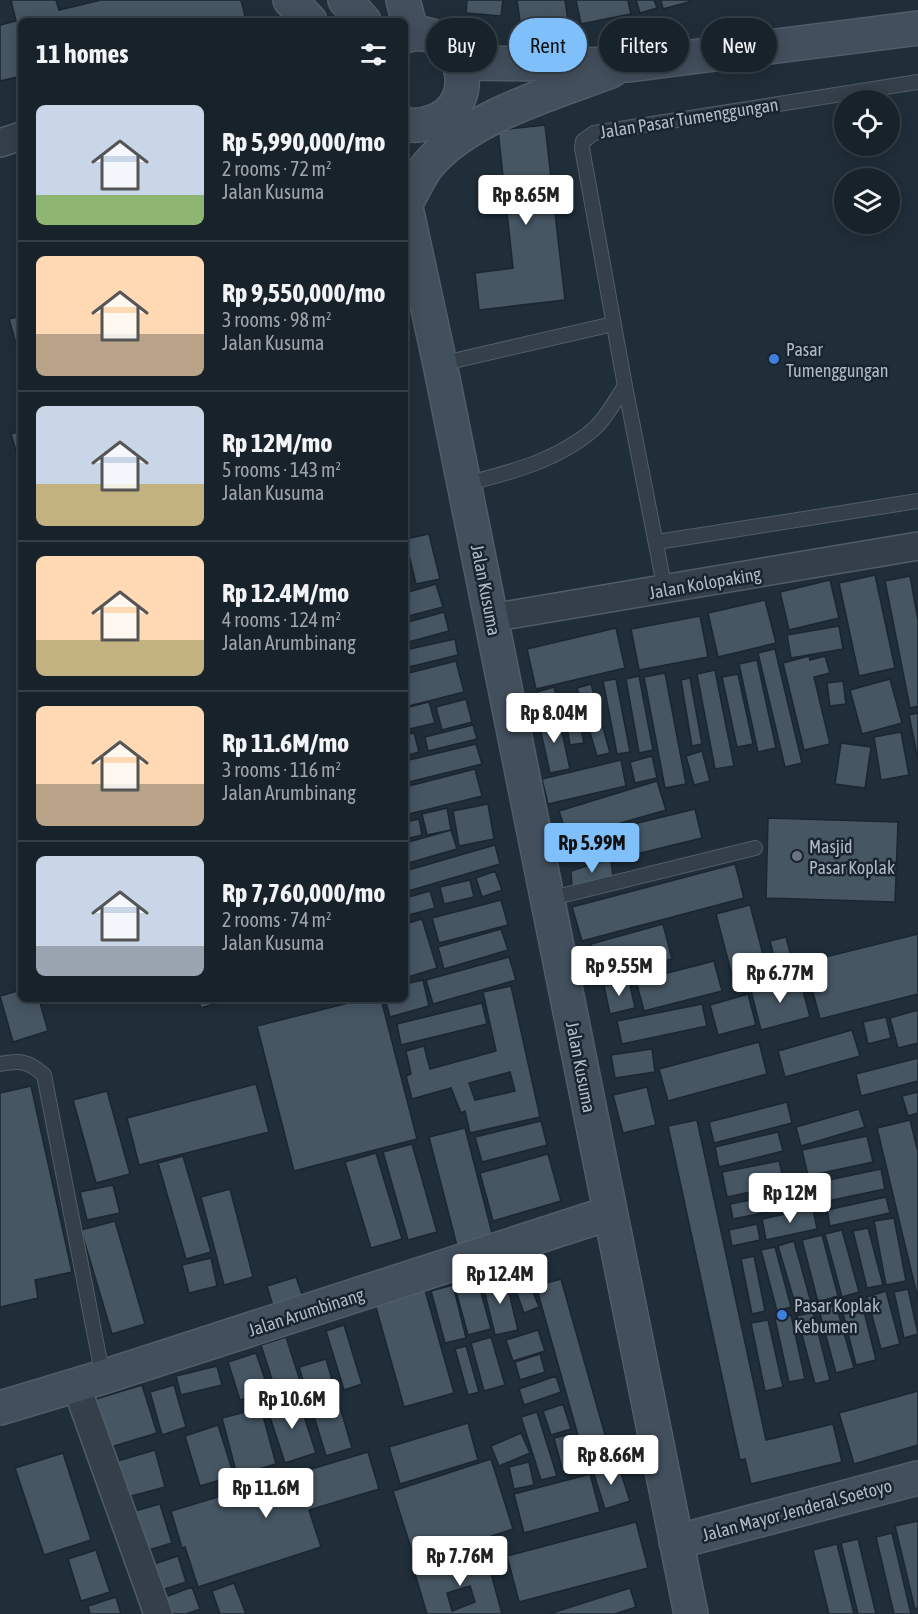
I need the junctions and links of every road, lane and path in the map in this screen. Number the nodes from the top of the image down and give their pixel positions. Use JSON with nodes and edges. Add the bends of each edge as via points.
{"nodes":[{"id":1,"x":290,"y":0,"type":"edge"},
{"id":2,"x":345,"y":0,"type":"edge"},
{"id":3,"x":384,"y":0,"type":"edge"},
{"id":4,"x":403,"y":0,"type":"edge"},
{"id":5,"x":307,"y":18,"type":"edge"},
{"id":6,"x":361,"y":18,"type":"edge"},
{"id":7,"x":394,"y":18,"type":"edge"},
{"id":8,"x":402,"y":18,"type":"edge"},
{"id":9,"x":918,"y":28,"type":"edge"},
{"id":10,"x":408,"y":32,"type":"edge"},
{"id":11,"x":426,"y":35,"type":"edge"},
{"id":12,"x":689,"y":57,"type":"edge"},
{"id":13,"x":497,"y":63,"type":"edge"},
{"id":14,"x":599,"y":64,"type":"edge"},
{"id":15,"x":461,"y":72,"type":"edge"},
{"id":16,"x":608,"y":72,"type":"edge"},
{"id":17,"x":918,"y":82,"type":"edge"},
{"id":18,"x":408,"y":124,"type":"edge"},
{"id":19,"x":18,"y":137,"type":"edge"},
{"id":20,"x":0,"y":143,"type":"edge"},
{"id":21,"x":408,"y":199,"type":"edge"},
{"id":22,"x":408,"y":218,"type":"edge"},
{"id":23,"x":613,"y":324,"type":"junction"},
{"id":24,"x":440,"y":364,"type":"junction"},
{"id":25,"x":625,"y":386,"type":"junction"},
{"id":26,"x":464,"y":484,"type":"junction"},
{"id":27,"x":918,"y":501,"type":"edge"},
{"id":28,"x":657,"y":542,"type":"junction"},
{"id":29,"x":918,"y":546,"type":"edge"},
{"id":30,"x":666,"y":590,"type":"junction"},
{"id":31,"x":491,"y":618,"type":"junction"},
{"id":32,"x":755,"y":848,"type":"dead end"},
{"id":33,"x":548,"y":899,"type":"junction"},
{"id":34,"x":0,"y":1064,"type":"edge"},
{"id":35,"x":610,"y":1213,"type":"junction"},
{"id":36,"x":89,"y":1381,"type":"junction"},
{"id":37,"x":0,"y":1408,"type":"edge"},
{"id":38,"x":918,"y":1478,"type":"edge"},
{"id":39,"x":676,"y":1542,"type":"junction"},
{"id":40,"x":158,"y":1614,"type":"edge"},
{"id":41,"x":691,"y":1614,"type":"edge"}],
"edges":[{"from":1,"to":5,"type":"main road"},
{"from":2,"to":6,"type":"main road"},
{"from":3,"to":7,"type":"main road"},
{"from":4,"to":8,"type":"main road"},
{"from":9,"to":12,"type":"main road"},
{"from":10,"to":11,"type":"main road"},
{"from":13,"to":14,"type":"main road"},
{"from":15,"to":18,"type":"main road","via":[[462,90],[448,113],[424,125]]},
{"from":16,"to":21,"type":"main road","via":[[510,109],[475,128],[427,166]]},
{"from":17,"to":23,"type":"lane","name":"Jalan Pasar Tumenggungan","via":[[586,137],[582,148]]},
{"from":19,"to":20,"type":"street"},
{"from":22,"to":24,"type":"main road","name":"Jalan Kusuma"},
{"from":23,"to":24,"type":"lane"},
{"from":23,"to":25,"type":"lane","name":"Jalan Pasar Tumenggungan"},
{"from":24,"to":26,"type":"main road","name":"Jalan Kusuma"},
{"from":25,"to":26,"type":"lane","via":[[596,427],[561,451],[511,472]]},
{"from":25,"to":28,"type":"lane","name":"Jalan Pasar Tumenggungan"},
{"from":26,"to":31,"type":"main road","name":"Jalan Kusuma"},
{"from":27,"to":28,"type":"lane"},
{"from":28,"to":30,"type":"lane","name":"Jalan Pasar Tumenggungan"},
{"from":29,"to":30,"type":"street","name":"Jalan Kolopaking"},
{"from":30,"to":31,"type":"street","name":"Jalan Kolopaking"},
{"from":31,"to":33,"type":"main road","name":"Jalan Kusuma"},
{"from":32,"to":33,"type":"lane"},
{"from":33,"to":35,"type":"main road","name":"Jalan Kusuma"},
{"from":34,"to":36,"type":"lane","via":[[20,1061],[44,1075]]},
{"from":35,"to":36,"type":"main road","name":"Jalan Arumbinang"},
{"from":35,"to":39,"type":"main road","name":"Jalan Kusuma"},
{"from":36,"to":37,"type":"main road","name":"Jalan Arumbinang"},
{"from":36,"to":40,"type":"street"},
{"from":38,"to":39,"type":"main road","name":"Jalan Mayor Jenderal Soetoyo"},
{"from":39,"to":41,"type":"main road","name":"Jalan Kusuma"}]}
